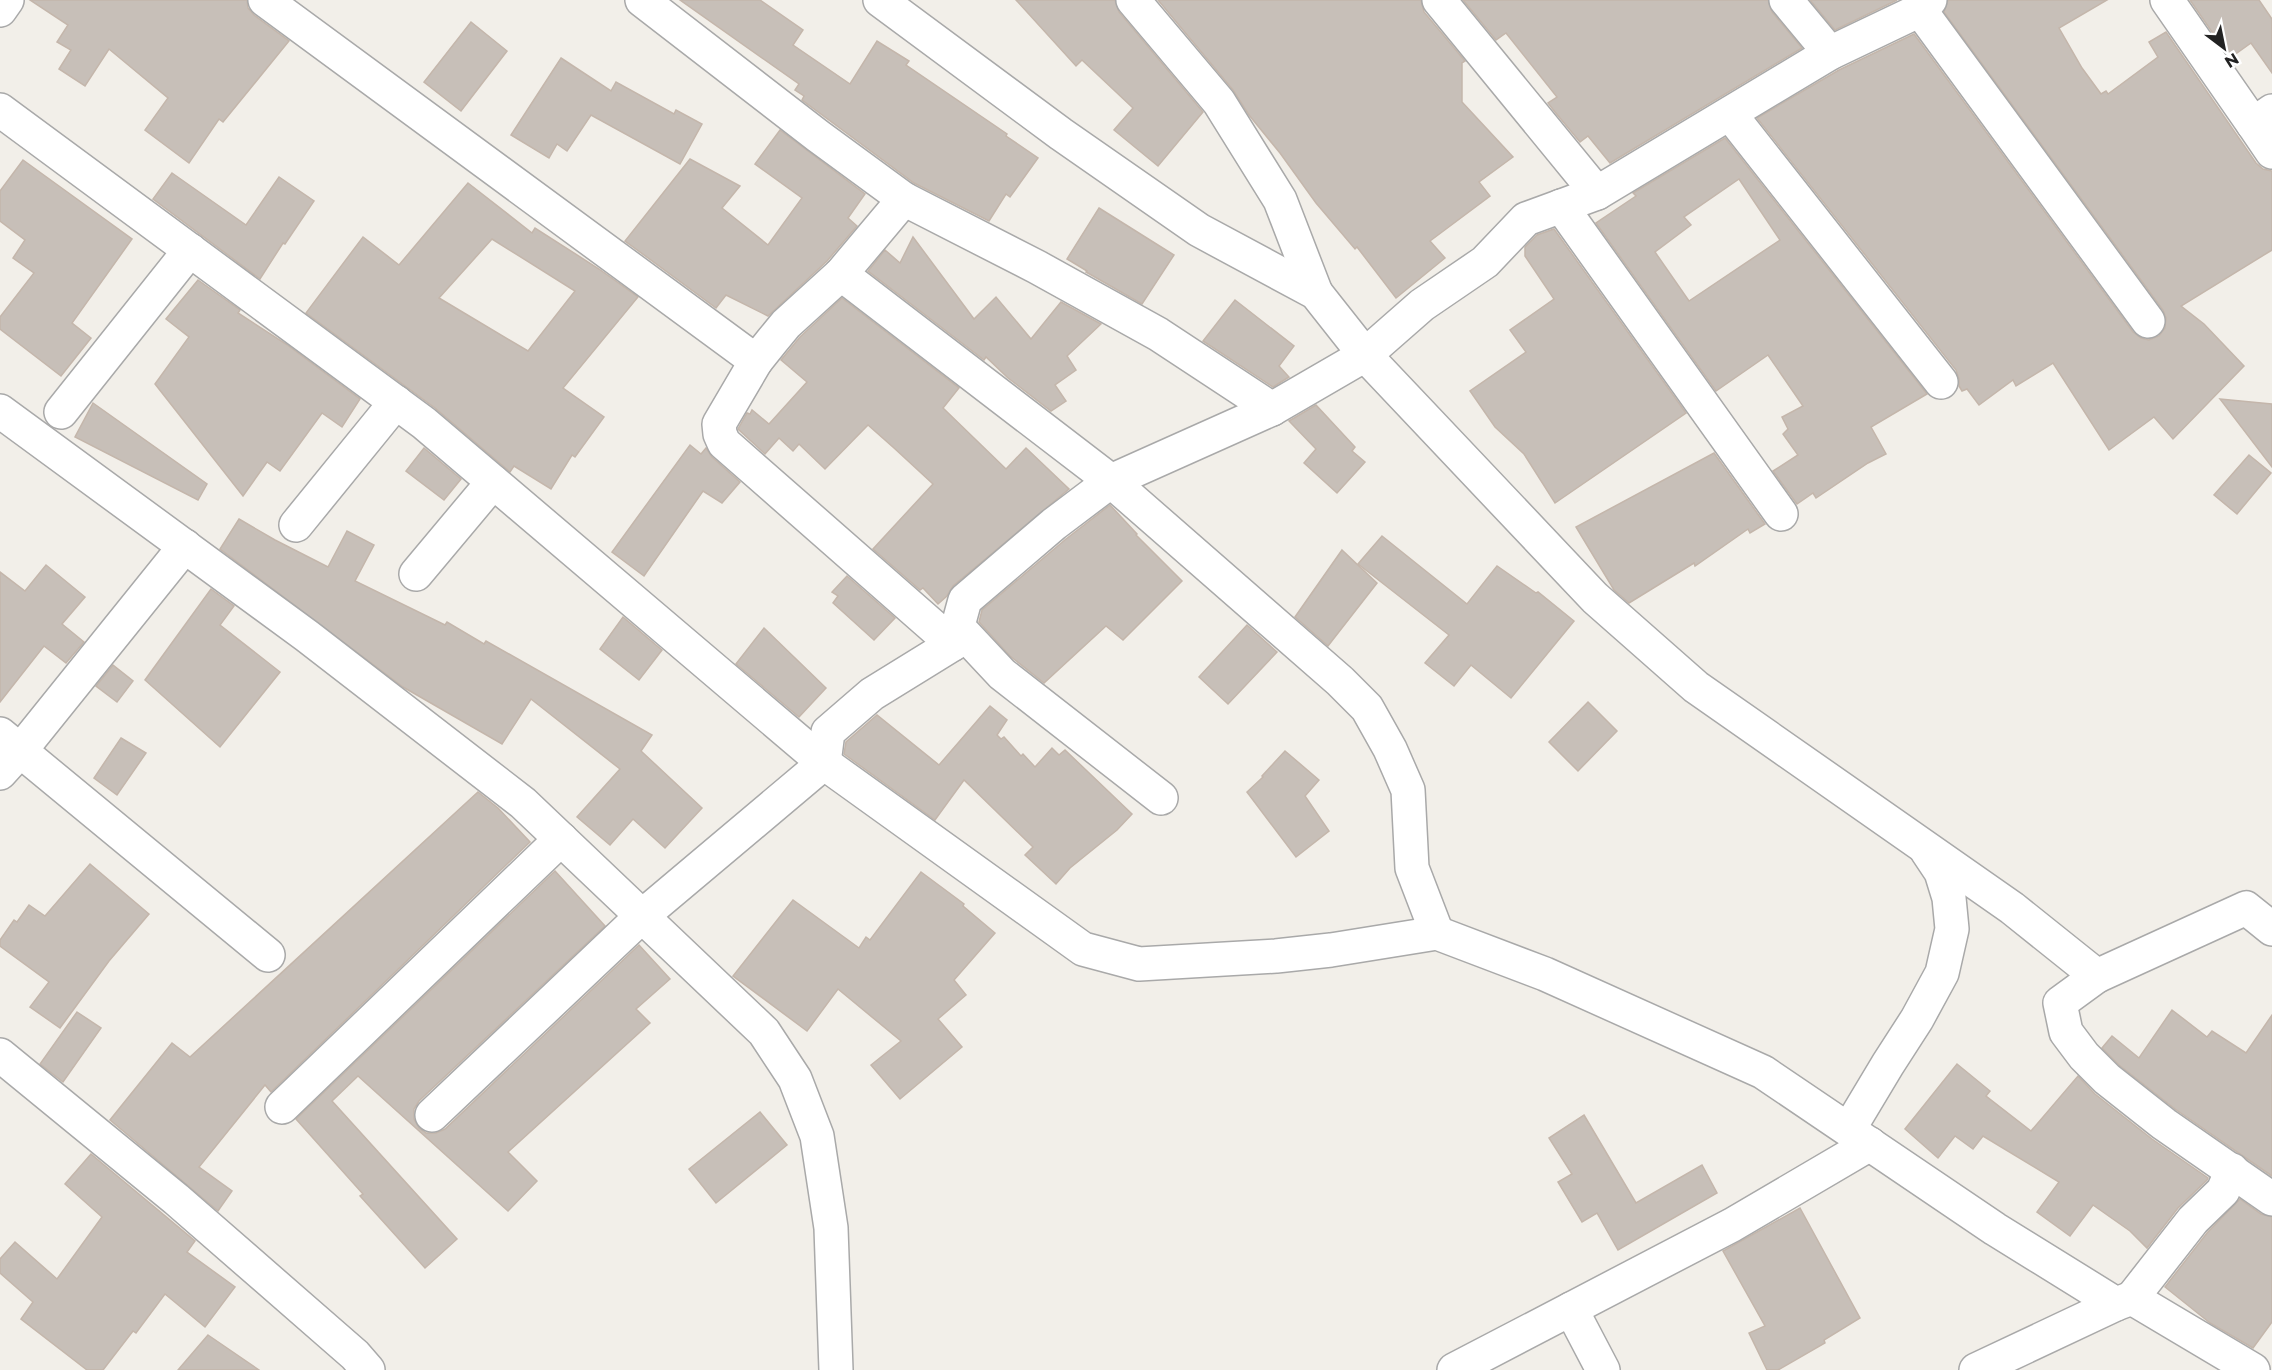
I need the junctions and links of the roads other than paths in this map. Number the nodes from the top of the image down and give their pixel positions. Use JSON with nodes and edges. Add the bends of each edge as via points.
{"nodes":[{"id":1,"x":7,"y":0,"type":"edge"},
{"id":2,"x":265,"y":0,"type":"edge"},
{"id":3,"x":642,"y":0,"type":"edge"},
{"id":4,"x":880,"y":0,"type":"edge"},
{"id":5,"x":1133,"y":0,"type":"edge"},
{"id":6,"x":1439,"y":0,"type":"edge"},
{"id":7,"x":1786,"y":0,"type":"edge"},
{"id":8,"x":2167,"y":0,"type":"edge"},
{"id":9,"x":1925,"y":5,"type":"edge"},
{"id":10,"x":0,"y":10,"type":"edge"},
{"id":11,"x":1830,"y":53,"type":"junction"},
{"id":12,"x":1730,"y":114,"type":"junction"},
{"id":13,"x":2262,"y":118,"type":"edge"},
{"id":14,"x":6,"y":126,"type":"edge"},
{"id":15,"x":2272,"y":152,"type":"edge"},
{"id":16,"x":1597,"y":193,"type":"junction"},
{"id":17,"x":903,"y":199,"type":"junction"},
{"id":18,"x":1561,"y":206,"type":"junction"},
{"id":19,"x":190,"y":250,"type":"junction"},
{"id":20,"x":841,"y":274,"type":"junction"},
{"id":21,"x":1316,"y":293,"type":"junction"},
{"id":22,"x":2148,"y":321,"type":"dead end"},
{"id":23,"x":1365,"y":355,"type":"junction"},
{"id":24,"x":756,"y":361,"type":"junction"},
{"id":25,"x":1941,"y":382,"type":"dead end"},
{"id":26,"x":396,"y":402,"type":"junction"},
{"id":27,"x":1272,"y":409,"type":"junction"},
{"id":28,"x":0,"y":411,"type":"edge"},
{"id":29,"x":61,"y":412,"type":"dead end"},
{"id":30,"x":1111,"y":481,"type":"junction"},
{"id":31,"x":493,"y":482,"type":"junction"},
{"id":32,"x":1781,"y":514,"type":"dead end"},
{"id":33,"x":296,"y":525,"type":"dead end"},
{"id":34,"x":185,"y":546,"type":"junction"},
{"id":35,"x":416,"y":574,"type":"dead end"},
{"id":36,"x":955,"y":636,"type":"junction"},
{"id":37,"x":7,"y":753,"type":"edge"},
{"id":38,"x":824,"y":763,"type":"junction"},
{"id":39,"x":1161,"y":798,"type":"dead end"},
{"id":40,"x":561,"y":839,"type":"junction"},
{"id":41,"x":1925,"y":847,"type":"junction"},
{"id":42,"x":2259,"y":901,"type":"edge"},
{"id":43,"x":640,"y":917,"type":"junction"},
{"id":44,"x":2272,"y":929,"type":"edge"},
{"id":45,"x":1437,"y":933,"type":"junction"},
{"id":46,"x":268,"y":955,"type":"dead end"},
{"id":47,"x":2097,"y":976,"type":"junction"},
{"id":48,"x":0,"y":1055,"type":"edge"},
{"id":49,"x":282,"y":1107,"type":"dead end"},
{"id":50,"x":432,"y":1115,"type":"dead end"},
{"id":51,"x":1859,"y":1137,"type":"junction"},
{"id":52,"x":2232,"y":1170,"type":"junction"},
{"id":53,"x":2272,"y":1199,"type":"edge"},
{"id":54,"x":2124,"y":1301,"type":"junction"},
{"id":55,"x":1571,"y":1309,"type":"junction"},
{"id":56,"x":368,"y":1370,"type":"edge"},
{"id":57,"x":836,"y":1370,"type":"edge"},
{"id":58,"x":1454,"y":1370,"type":"edge"},
{"id":59,"x":1603,"y":1370,"type":"edge"},
{"id":60,"x":1976,"y":1370,"type":"edge"},
{"id":61,"x":2253,"y":1370,"type":"edge"}],
"edges":[{"from":1,"to":10,"type":"street"},
{"from":2,"to":24,"type":"street"},
{"from":3,"to":17,"type":"street"},
{"from":4,"to":21,"type":"street","via":[[1060,134],[1199,230]]},
{"from":5,"to":21,"type":"street","via":[[1219,102],[1280,200]]},
{"from":6,"to":16,"type":"street"},
{"from":7,"to":11,"type":"street"},
{"from":8,"to":13,"type":"street"},
{"from":9,"to":11,"type":"street"},
{"from":9,"to":22,"type":"street"},
{"from":11,"to":12,"type":"street"},
{"from":12,"to":16,"type":"street"},
{"from":12,"to":25,"type":"street"},
{"from":13,"to":15,"type":"street"},
{"from":14,"to":19,"type":"street"},
{"from":16,"to":18,"type":"street"},
{"from":17,"to":20,"type":"street"},
{"from":17,"to":27,"type":"street","via":[[1158,334]]},
{"from":18,"to":23,"type":"street","via":[[1526,219],[1485,262],[1422,305]]},
{"from":18,"to":32,"type":"street"},
{"from":19,"to":26,"type":"street"},
{"from":19,"to":29,"type":"street"},
{"from":20,"to":24,"type":"street","via":[[786,324]]},
{"from":20,"to":30,"type":"street"},
{"from":21,"to":23,"type":"street"},
{"from":23,"to":27,"type":"street"},
{"from":23,"to":41,"type":"street","via":[[1595,598],[1696,687]]},
{"from":24,"to":36,"type":"street","via":[[719,424],[724,443]]},
{"from":26,"to":31,"type":"street"},
{"from":26,"to":33,"type":"street"},
{"from":27,"to":30,"type":"street"},
{"from":28,"to":34,"type":"street"},
{"from":30,"to":36,"type":"street","via":[[966,600]]},
{"from":30,"to":45,"type":"street","via":[[1367,708],[1408,790],[1412,868]]},
{"from":31,"to":35,"type":"street"},
{"from":31,"to":38,"type":"street"},
{"from":34,"to":37,"type":"street"},
{"from":34,"to":40,"type":"street","via":[[523,803]]},
{"from":36,"to":38,"type":"street","via":[[872,694],[828,732]]},
{"from":36,"to":39,"type":"street"},
{"from":37,"to":46,"type":"street"},
{"from":38,"to":43,"type":"street"},
{"from":38,"to":45,"type":"street","via":[[1083,950],[1139,964],[1276,956]]},
{"from":40,"to":43,"type":"street"},
{"from":40,"to":49,"type":"street"},
{"from":41,"to":47,"type":"street","via":[[2012,908]]},
{"from":41,"to":51,"type":"street","via":[[1941,872],[1949,898],[1952,929],[1942,973]]},
{"from":42,"to":44,"type":"street"},
{"from":42,"to":47,"type":"street"},
{"from":43,"to":50,"type":"street"},
{"from":43,"to":57,"type":"street","via":[[764,1032],[795,1079],[817,1136],[831,1227]]},
{"from":45,"to":51,"type":"street","via":[[1545,974],[1763,1072]]},
{"from":47,"to":52,"type":"street","via":[[2060,1003],[2066,1032],[2107,1079]]},
{"from":48,"to":56,"type":"street","via":[[176,1199]]},
{"from":51,"to":54,"type":"street","via":[[1995,1229]]},
{"from":51,"to":55,"type":"street","via":[[1732,1225]]},
{"from":52,"to":53,"type":"street"},
{"from":52,"to":54,"type":"street","via":[[2223,1191]]},
{"from":54,"to":60,"type":"street"},
{"from":54,"to":61,"type":"street"},
{"from":55,"to":58,"type":"street"},
{"from":55,"to":59,"type":"street"}]}
